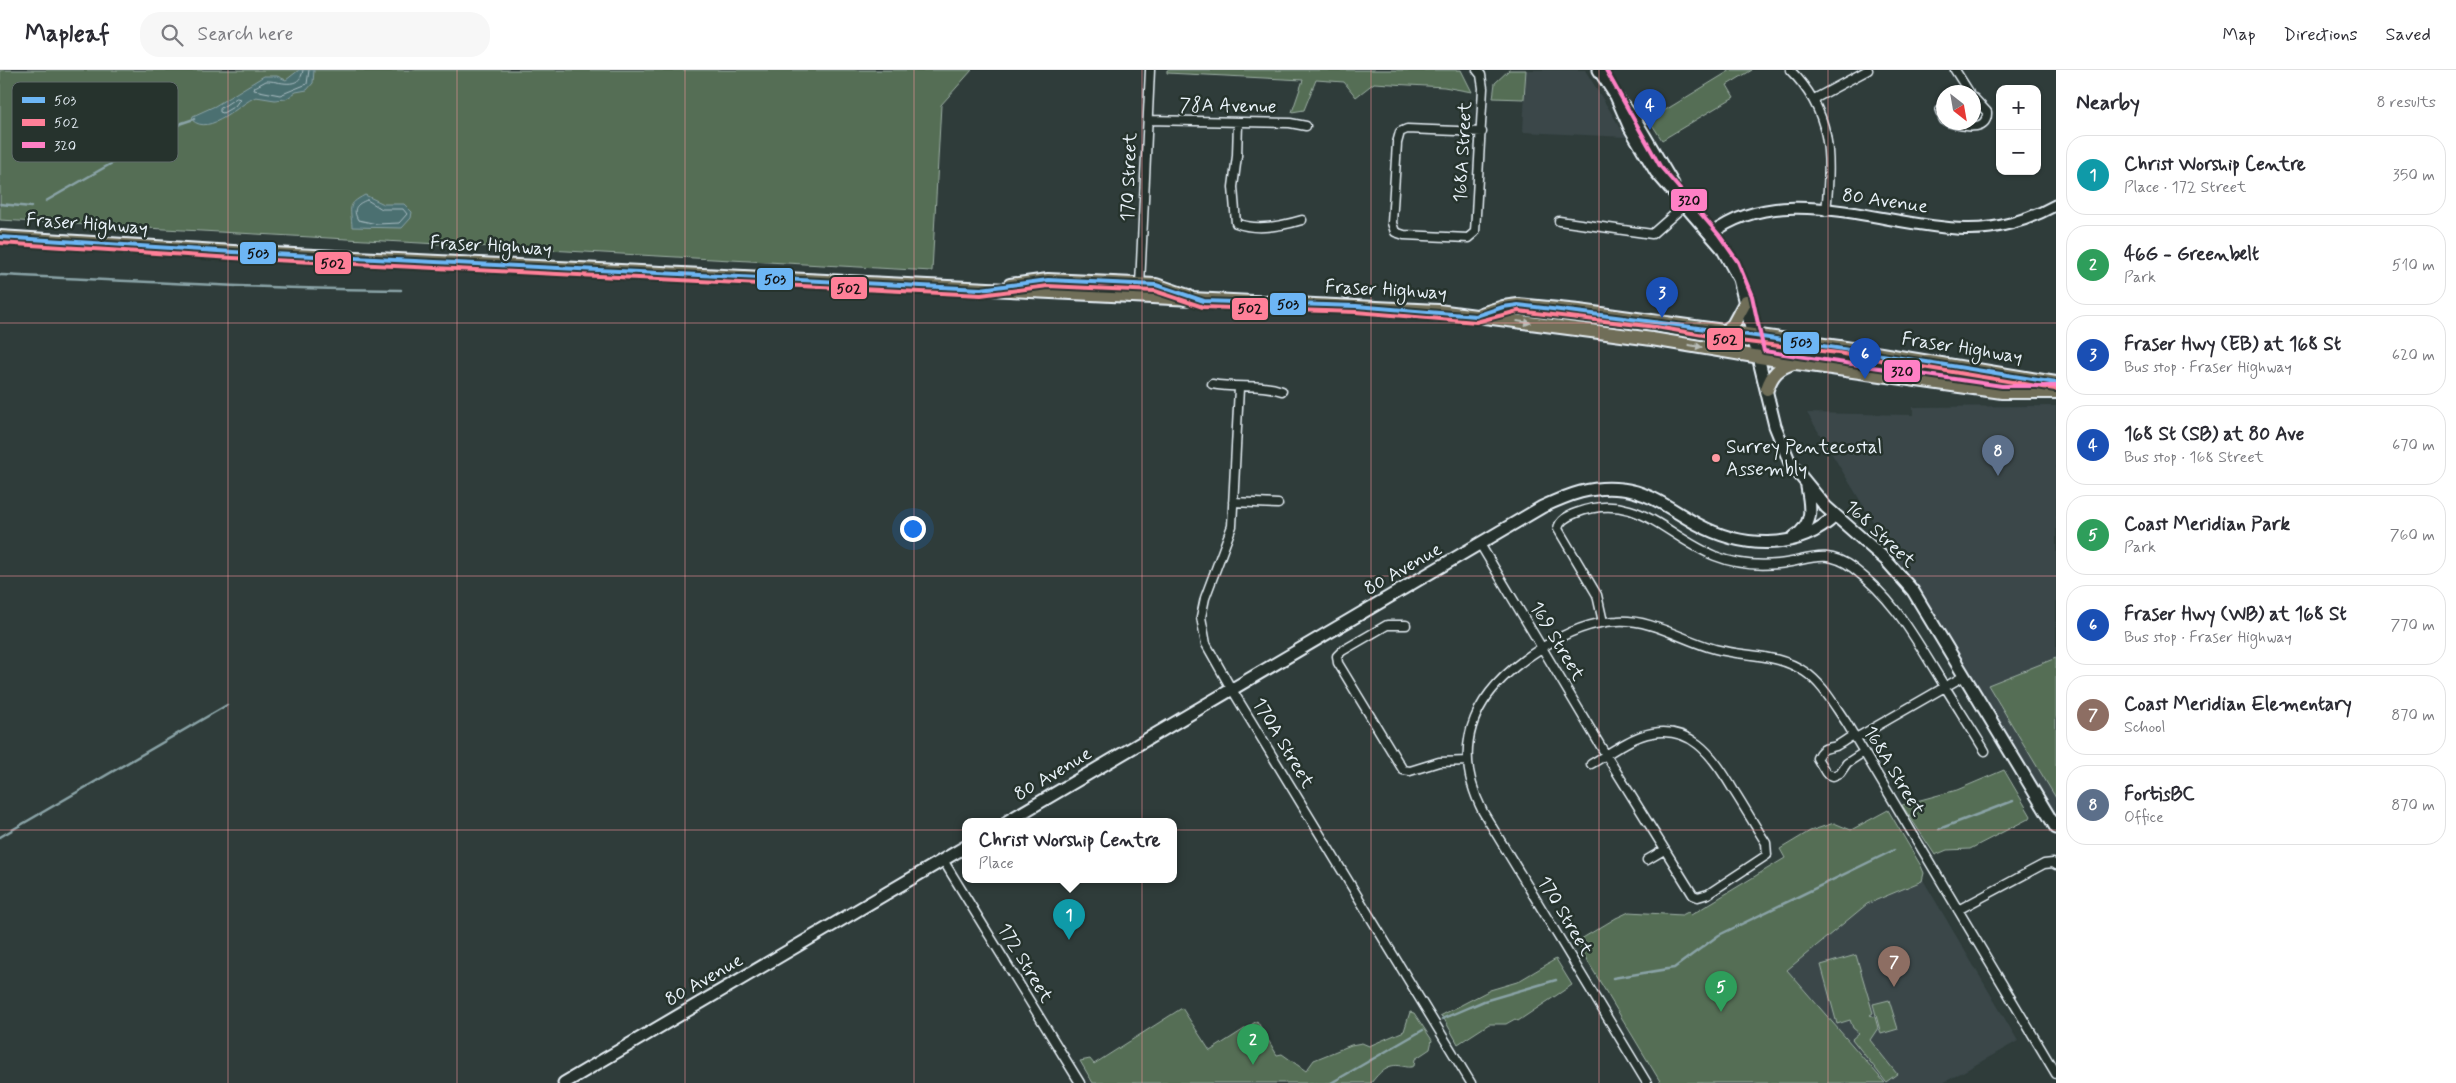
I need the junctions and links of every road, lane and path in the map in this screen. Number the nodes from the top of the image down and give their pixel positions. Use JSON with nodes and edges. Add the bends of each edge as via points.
{"nodes":[{"id":1,"x":1150,"y":70,"type":"edge"},
{"id":2,"x":1488,"y":70,"type":"edge"},
{"id":3,"x":1599,"y":70,"type":"edge"},
{"id":4,"x":1790,"y":70,"type":"edge"},
{"id":5,"x":1868,"y":70,"type":"edge"},
{"id":6,"x":1955,"y":70,"type":"edge"},
{"id":7,"x":1479,"y":73,"type":"edge"},
{"id":8,"x":1962,"y":85,"type":"edge"},
{"id":9,"x":1814,"y":99,"type":"junction"},
{"id":10,"x":1981,"y":106,"type":"edge"},
{"id":11,"x":1148,"y":120,"type":"junction"},
{"id":12,"x":1238,"y":123,"type":"junction"},
{"id":13,"x":1981,"y":124,"type":"edge"},
{"id":14,"x":1306,"y":126,"type":"dead end"},
{"id":15,"x":1482,"y":132,"type":"junction"},
{"id":16,"x":1685,"y":205,"type":"junction"},
{"id":17,"x":2055,"y":207,"type":"edge"},
{"id":18,"x":1826,"y":211,"type":"junction"},
{"id":19,"x":1302,"y":220,"type":"dead end"},
{"id":20,"x":1559,"y":221,"type":"dead end"},
{"id":21,"x":1711,"y":234,"type":"junction"},
{"id":22,"x":0,"y":236,"type":"edge"},
{"id":23,"x":1098,"y":283,"type":"junction"},
{"id":24,"x":1140,"y":285,"type":"junction"},
{"id":25,"x":981,"y":289,"type":"junction"},
{"id":26,"x":1056,"y":294,"type":"junction"},
{"id":27,"x":1746,"y":300,"type":"junction"},
{"id":28,"x":1204,"y":301,"type":"junction"},
{"id":29,"x":1476,"y":316,"type":"junction"},
{"id":30,"x":1724,"y":332,"type":"junction"},
{"id":31,"x":1754,"y":336,"type":"junction"},
{"id":32,"x":1760,"y":356,"type":"junction"},
{"id":33,"x":1796,"y":362,"type":"junction"},
{"id":34,"x":2056,"y":383,"type":"edge"},
{"id":35,"x":1212,"y":384,"type":"dead end"},
{"id":36,"x":1239,"y":388,"type":"junction"},
{"id":37,"x":1766,"y":390,"type":"junction"},
{"id":38,"x":1282,"y":391,"type":"dead end"},
{"id":39,"x":2056,"y":392,"type":"edge"},
{"id":40,"x":1806,"y":486,"type":"junction"},
{"id":41,"x":1233,"y":502,"type":"junction"},
{"id":42,"x":1278,"y":504,"type":"dead end"},
{"id":43,"x":1835,"y":516,"type":"junction"},
{"id":44,"x":1790,"y":540,"type":"junction"},
{"id":45,"x":1480,"y":544,"type":"junction"},
{"id":46,"x":1603,"y":622,"type":"junction"},
{"id":47,"x":1406,"y":625,"type":"dead end"},
{"id":48,"x":1542,"y":648,"type":"junction"},
{"id":49,"x":1964,"y":676,"type":"junction"},
{"id":50,"x":1946,"y":687,"type":"junction"},
{"id":51,"x":1232,"y":690,"type":"junction"},
{"id":52,"x":1855,"y":736,"type":"junction"},
{"id":53,"x":1986,"y":751,"type":"dead end"},
{"id":54,"x":1864,"y":752,"type":"junction"},
{"id":55,"x":1606,"y":755,"type":"junction"},
{"id":56,"x":1468,"y":761,"type":"junction"},
{"id":57,"x":1591,"y":764,"type":"dead end"},
{"id":58,"x":1013,"y":818,"type":"edge"},
{"id":59,"x":2056,"y":828,"type":"edge"},
{"id":60,"x":962,"y":849,"type":"edge"},
{"id":61,"x":1664,"y":850,"type":"junction"},
{"id":62,"x":944,"y":860,"type":"junction"},
{"id":63,"x":1648,"y":860,"type":"dead end"},
{"id":64,"x":2054,"y":864,"type":"edge"},
{"id":65,"x":1958,"y":910,"type":"junction"},
{"id":66,"x":2056,"y":1074,"type":"edge"},
{"id":67,"x":564,"y":1083,"type":"edge"},
{"id":68,"x":1080,"y":1083,"type":"edge"},
{"id":69,"x":1471,"y":1083,"type":"edge"},
{"id":70,"x":1647,"y":1083,"type":"edge"}],
"edges":[{"from":1,"to":11,"type":"street","name":"170 Street"},
{"from":2,"to":7,"type":"street"},
{"from":3,"to":16,"type":"main road","name":"168 Street","via":[[1637,123]]},
{"from":4,"to":9,"type":"street"},
{"from":5,"to":9,"type":"street"},
{"from":6,"to":8,"type":"street"},
{"from":7,"to":15,"type":"street","name":"168A Street","via":[[1483,88]]},
{"from":9,"to":18,"type":"street","via":[[1830,154]]},
{"from":10,"to":13,"type":"street","via":[[1987,112],[1987,119]]},
{"from":11,"to":12,"type":"street","name":"78A Avenue"},
{"from":11,"to":24,"type":"street","name":"170 Street"},
{"from":12,"to":14,"type":"street","name":"78A Avenue"},
{"from":12,"to":19,"type":"street","via":[[1233,191],[1236,223],[1269,227]]},
{"from":15,"to":15,"type":"street","name":"168A Street","via":[[1473,236],[1404,235],[1395,232],[1393,205],[1400,132],[1407,129]]},
{"from":16,"to":20,"type":"street","via":[[1652,234]]},
{"from":16,"to":21,"type":"main road","name":"168 Street"},
{"from":17,"to":18,"type":"street","name":"80 Avenue","via":[[2000,226],[1965,229]]},
{"from":18,"to":21,"type":"street","name":"80 Avenue","via":[[1796,207],[1769,209],[1748,214]]},
{"from":21,"to":27,"type":"main road","name":"168 Street","via":[[1732,265]]},
{"from":22,"to":25,"type":"main road","name":"Fraser Highway","via":[[213,251]]},
{"from":23,"to":24,"type":"main road","name":"Fraser Highway"},
{"from":23,"to":25,"type":"main road","name":"Fraser Highway","via":[[1048,280]]},
{"from":23,"to":26,"type":"main road","via":[[1062,288]]},
{"from":24,"to":28,"type":"main road","name":"Fraser Highway","via":[[1156,285]]},
{"from":25,"to":26,"type":"main road","name":"Fraser Highway"},
{"from":26,"to":28,"type":"main road","name":"Fraser Highway"},
{"from":27,"to":30,"type":"main road","via":[[1733,325]]},
{"from":27,"to":31,"type":"main road","name":"168 Street"},
{"from":28,"to":29,"type":"main road","name":"Fraser Highway","via":[[1356,306]]},
{"from":29,"to":30,"type":"main road","name":"Fraser Highway","via":[[1518,305]]},
{"from":29,"to":32,"type":"main road","name":"Fraser Highway","one_way":true},
{"from":30,"to":31,"type":"main road","name":"Fraser Highway"},
{"from":31,"to":32,"type":"main road","name":"168 Street"},
{"from":31,"to":34,"type":"main road","name":"Fraser Highway"},
{"from":32,"to":33,"type":"main road","name":"Fraser Highway"},
{"from":32,"to":37,"type":"main road","name":"168 Street"},
{"from":33,"to":37,"type":"main road","via":[[1776,371]]},
{"from":33,"to":39,"type":"main road","name":"Fraser Highway","via":[[2002,392]]},
{"from":35,"to":36,"type":"street"},
{"from":36,"to":38,"type":"street","via":[[1261,386]]},
{"from":36,"to":41,"type":"street","name":"170A Street"},
{"from":37,"to":40,"type":"main road","name":"168 Street","via":[[1784,451]]},
{"from":40,"to":43,"type":"main road","name":"168 Street"},
{"from":40,"to":44,"type":"main road","via":[[1810,517],[1800,534]]},
{"from":41,"to":42,"type":"street"},
{"from":41,"to":51,"type":"street","name":"170A Street","via":[[1231,529],[1204,603],[1201,622],[1206,644]]},
{"from":43,"to":44,"type":"main road","name":"80 Avenue","via":[[1825,526]]},
{"from":43,"to":49,"type":"main road","name":"168 Street","via":[[1885,559],[1910,586]]},
{"from":44,"to":45,"type":"main road","name":"80 Avenue","via":[[1761,544],[1729,538],[1649,497],[1625,489],[1604,488],[1567,495]]},
{"from":45,"to":48,"type":"street","name":"169 Street"},
{"from":45,"to":51,"type":"main road","name":"80 Avenue"},
{"from":46,"to":48,"type":"street","name":"168A Street","via":[[1579,628]]},
{"from":46,"to":50,"type":"street","via":[[1597,595],[1559,531],[1561,521],[1578,512],[1607,507],[1637,512],[1700,549],[1738,563],[1771,565],[1823,556],[1850,566],[1892,602]]},
{"from":46,"to":52,"type":"street","name":"168A Street","via":[[1644,623],[1715,649],[1765,655],[1791,663],[1816,680]]},
{"from":47,"to":56,"type":"street","via":[[1387,625],[1342,651],[1336,658],[1341,670],[1403,770],[1408,772],[1439,762]]},
{"from":48,"to":55,"type":"street","name":"169 Street"},
{"from":48,"to":56,"type":"street","name":"170 Street","via":[[1510,669],[1490,691],[1476,715]]},
{"from":49,"to":50,"type":"street"},
{"from":49,"to":59,"type":"main road","name":"168 Street"},
{"from":50,"to":52,"type":"street"},
{"from":50,"to":53,"type":"street"},
{"from":51,"to":58,"type":"main road","name":"80 Avenue"},
{"from":51,"to":69,"type":"street","name":"170A Street"},
{"from":52,"to":54,"type":"street","name":"168A Street"},
{"from":52,"to":54,"type":"street","via":[[1836,746],[1826,747],[1817,758],[1826,773],[1833,776]]},
{"from":54,"to":65,"type":"street","name":"168A Street"},
{"from":55,"to":57,"type":"street"},
{"from":55,"to":61,"type":"street","name":"169 Street"},
{"from":55,"to":61,"type":"street","name":"169 Street","via":[[1635,739],[1656,733],[1677,734],[1696,742],[1718,764],[1766,843],[1768,853],[1708,894],[1696,897]]},
{"from":56,"to":70,"type":"street","name":"170 Street","via":[[1474,791],[1485,815]]},
{"from":60,"to":62,"type":"main road","name":"80 Avenue"},
{"from":61,"to":63,"type":"street"},
{"from":62,"to":67,"type":"main road","name":"80 Avenue"},
{"from":62,"to":68,"type":"street","name":"172 Street"},
{"from":64,"to":65,"type":"street","via":[[2044,864]]},
{"from":65,"to":66,"type":"street","name":"168A Street"}]}
